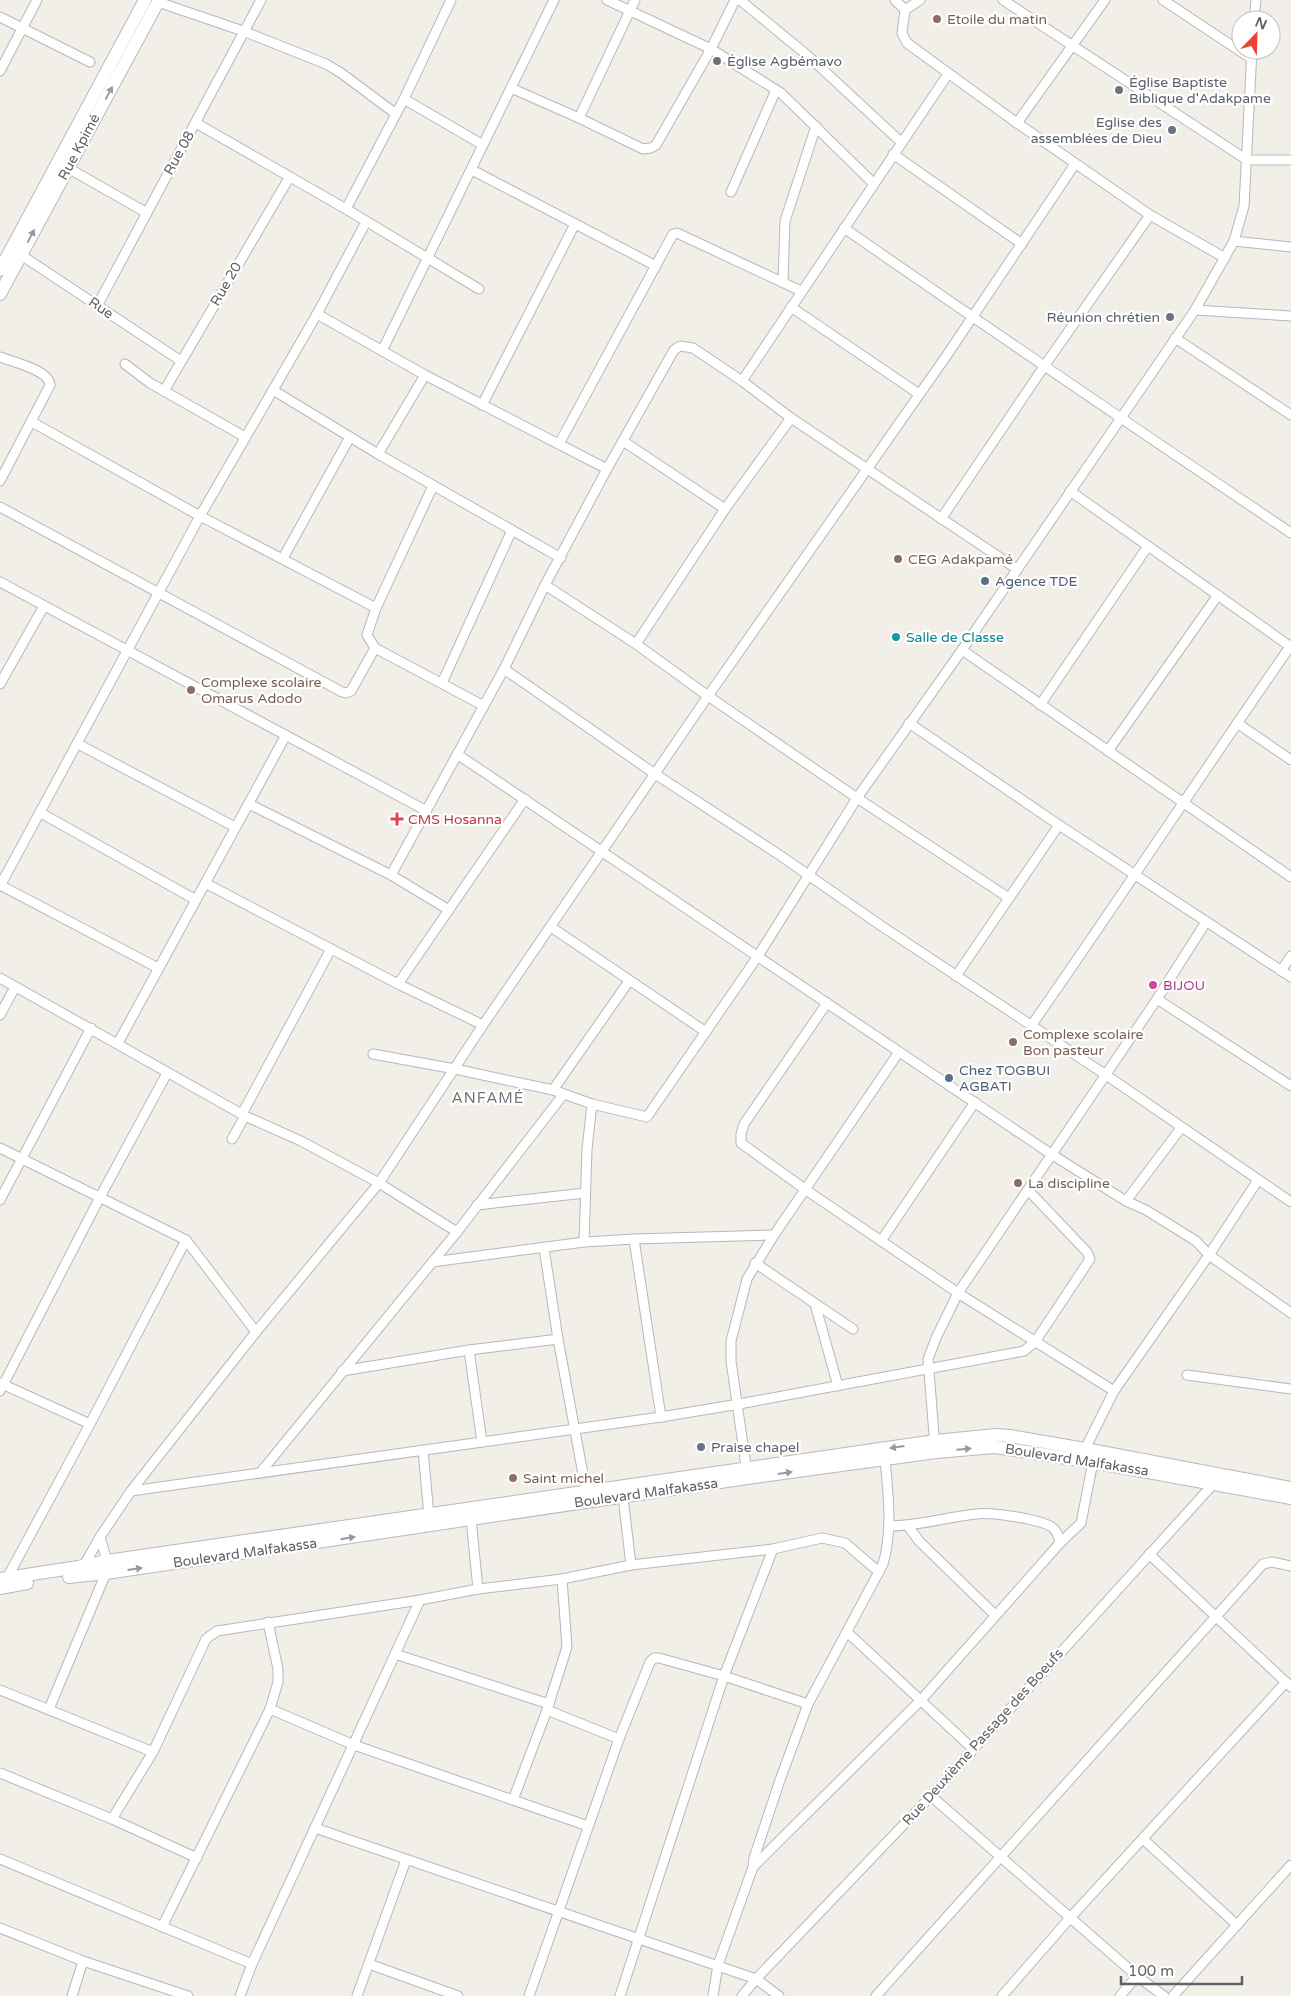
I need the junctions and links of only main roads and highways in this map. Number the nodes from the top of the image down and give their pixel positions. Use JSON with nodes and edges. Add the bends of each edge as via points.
{"nodes":[{"id":1,"x":154,"y":1,"type":"edge"},
{"id":2,"x":0,"y":270,"type":"edge"},
{"id":3,"x":0,"y":294,"type":"edge"},
{"id":4,"x":935,"y":1447,"type":"junction"},
{"id":5,"x":747,"y":1473,"type":"junction"},
{"id":6,"x":1217,"y":1480,"type":"junction"},
{"id":7,"x":1291,"y":1488,"type":"edge"},
{"id":8,"x":587,"y":1497,"type":"junction"},
{"id":9,"x":1291,"y":1498,"type":"edge"},
{"id":10,"x":107,"y":1567,"type":"junction"},
{"id":11,"x":2,"y":1583,"type":"edge"}],
"edges":[{"from":1,"to":2,"type":"main road","name":"Rue Kpimé"},
{"from":3,"to":1,"type":"main road","name":"Rue Kpimé","one_way":true},
{"from":4,"to":5,"type":"main road","name":"Boulevard Malfakassa","one_way":true},
{"from":5,"to":4,"type":"main road","name":"Boulevard Malfakassa","one_way":true,"via":[[885,1459]]},
{"from":4,"to":6,"type":"main road","name":"Boulevard Malfakassa","one_way":true,"via":[[995,1447]]},
{"from":4,"to":6,"type":"main road","name":"Boulevard Malfakassa","via":[[996,1435],[1010,1436],[1085,1449]]},
{"from":5,"to":8,"type":"main road","name":"Boulevard Malfakassa"},
{"from":5,"to":8,"type":"main road","name":"Boulevard Malfakassa","via":[[622,1497]]},
{"from":6,"to":7,"type":"main road"},
{"from":6,"to":9,"type":"main road","name":"Boulevard Malfakassa"},
{"from":8,"to":10,"type":"main road","name":"Boulevard Malfakassa","via":[[429,1516]]},
{"from":10,"to":8,"type":"main road","name":"Boulevard Malfakassa","one_way":true,"via":[[471,1519]]},
{"from":10,"to":11,"type":"main road","name":"Boulevard Malfakassa"}]}
